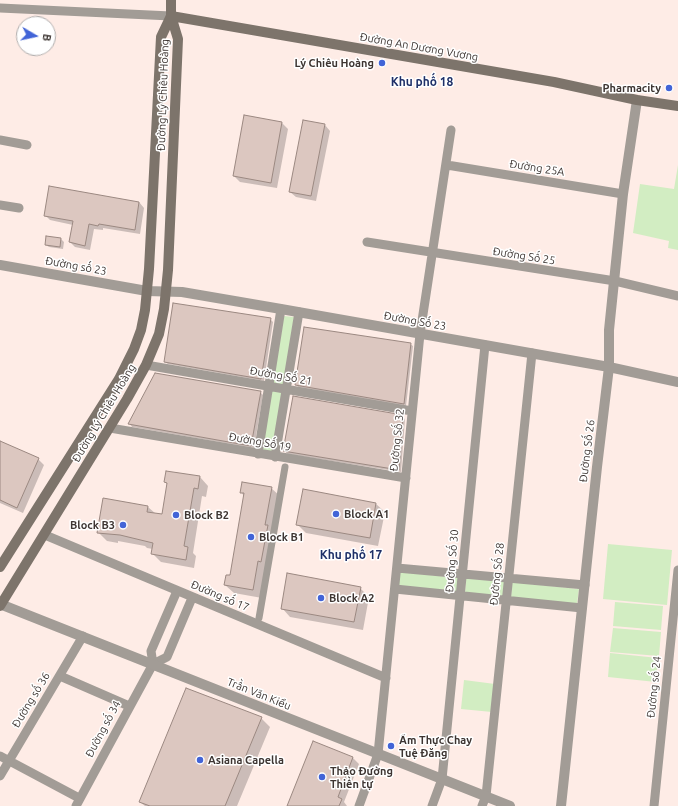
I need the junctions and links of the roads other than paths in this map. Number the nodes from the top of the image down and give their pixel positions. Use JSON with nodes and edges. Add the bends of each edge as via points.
{"nodes":[{"id":1,"x":171,"y":0,"type":"edge"},
{"id":2,"x":0,"y":8,"type":"edge"},
{"id":3,"x":171,"y":16,"type":"junction"},
{"id":4,"x":637,"y":100,"type":"junction"},
{"id":5,"x":678,"y":106,"type":"edge"},
{"id":6,"x":451,"y":130,"type":"dead end"},
{"id":7,"x":0,"y":140,"type":"edge"},
{"id":8,"x":27,"y":145,"type":"dead end"},
{"id":9,"x":446,"y":165,"type":"junction"},
{"id":10,"x":623,"y":194,"type":"junction"},
{"id":11,"x":0,"y":204,"type":"edge"},
{"id":12,"x":20,"y":208,"type":"dead end"},
{"id":13,"x":366,"y":242,"type":"dead end"},
{"id":14,"x":433,"y":254,"type":"junction"},
{"id":15,"x":0,"y":265,"type":"edge"},
{"id":16,"x":615,"y":281,"type":"junction"},
{"id":17,"x":147,"y":291,"type":"junction"},
{"id":18,"x":166,"y":292,"type":"junction"},
{"id":19,"x":678,"y":296,"type":"edge"},
{"id":20,"x":281,"y":309,"type":"junction"},
{"id":21,"x":299,"y":312,"type":"junction"},
{"id":22,"x":420,"y":334,"type":"junction"},
{"id":23,"x":485,"y":345,"type":"junction"},
{"id":24,"x":532,"y":353,"type":"junction"},
{"id":25,"x":146,"y":365,"type":"junction"},
{"id":26,"x":609,"y":367,"type":"junction"},
{"id":27,"x":678,"y":382,"type":"edge"},
{"id":28,"x":269,"y":386,"type":"junction"},
{"id":29,"x":286,"y":389,"type":"junction"},
{"id":30,"x":412,"y":411,"type":"junction"},
{"id":31,"x":110,"y":428,"type":"junction"},
{"id":32,"x":258,"y":454,"type":"junction"},
{"id":33,"x":275,"y":457,"type":"junction"},
{"id":34,"x":285,"y":467,"type":"dead end"},
{"id":35,"x":406,"y":478,"type":"junction"},
{"id":36,"x":44,"y":535,"type":"junction"},
{"id":37,"x":0,"y":567,"type":"edge"},
{"id":38,"x":397,"y":568,"type":"junction"},
{"id":39,"x":678,"y":570,"type":"edge"},
{"id":40,"x":462,"y":574,"type":"junction"},
{"id":41,"x":508,"y":578,"type":"junction"},
{"id":42,"x":585,"y":585,"type":"junction"},
{"id":43,"x":395,"y":589,"type":"junction"},
{"id":44,"x":177,"y":591,"type":"junction"},
{"id":45,"x":461,"y":596,"type":"junction"},
{"id":46,"x":192,"y":598,"type":"junction"},
{"id":47,"x":506,"y":600,"type":"junction"},
{"id":48,"x":0,"y":605,"type":"edge"},
{"id":49,"x":582,"y":608,"type":"junction"},
{"id":50,"x":259,"y":618,"type":"dead end"},
{"id":51,"x":84,"y":636,"type":"junction"},
{"id":52,"x":153,"y":664,"type":"junction"},
{"id":53,"x":60,"y":676,"type":"junction"},
{"id":54,"x":386,"y":678,"type":"junction"},
{"id":55,"x":129,"y":706,"type":"junction"},
{"id":56,"x":378,"y":754,"type":"junction"},
{"id":57,"x":0,"y":756,"type":"edge"},
{"id":58,"x":9,"y":761,"type":"junction"},
{"id":59,"x":0,"y":776,"type":"edge"},
{"id":60,"x":442,"y":779,"type":"junction"},
{"id":61,"x":484,"y":801,"type":"edge"},
{"id":62,"x":78,"y":802,"type":"edge"},
{"id":63,"x":359,"y":806,"type":"edge"},
{"id":64,"x":432,"y":806,"type":"edge"},
{"id":65,"x":510,"y":806,"type":"edge"},
{"id":66,"x":562,"y":806,"type":"edge"},
{"id":67,"x":654,"y":806,"type":"edge"}],
"edges":[{"from":1,"to":3,"type":"main road"},
{"from":2,"to":3,"type":"street"},
{"from":3,"to":4,"type":"main road","name":"Đường An Dương Vương","via":[[554,82]]},
{"from":3,"to":17,"type":"main road","name":"Đường Lý Chiêu Hoàng","via":[[161,37]]},
{"from":3,"to":18,"type":"main road","name":"Đường Lý Chiêu Hoàng","via":[[178,39]]},
{"from":4,"to":5,"type":"main road","name":"Đường An Dương Vương"},
{"from":4,"to":10,"type":"street","name":"Đường Số 26"},
{"from":6,"to":9,"type":"street","name":"Đường Số 32"},
{"from":7,"to":8,"type":"street"},
{"from":9,"to":10,"type":"street","name":"Đường 25A"},
{"from":9,"to":14,"type":"street","name":"Đường Số 32"},
{"from":10,"to":16,"type":"street","name":"Đường Số 26"},
{"from":11,"to":12,"type":"street"},
{"from":13,"to":14,"type":"street","name":"Đường Số 25"},
{"from":14,"to":16,"type":"street","name":"Đường Số 25"},
{"from":14,"to":22,"type":"street","name":"Đường Số 32"},
{"from":15,"to":17,"type":"street","name":"Đường số 23"},
{"from":16,"to":19,"type":"street","name":"Đường Số 25"},
{"from":16,"to":26,"type":"street","name":"Đường Số 26","via":[[609,330]]},
{"from":17,"to":18,"type":"street","name":"Đường Số 23"},
{"from":17,"to":37,"type":"main road","name":"Đường Lý Chiêu Hoàng","via":[[141,330],[128,363]]},
{"from":18,"to":20,"type":"street","name":"Đường Số 23","via":[[182,292]]},
{"from":18,"to":25,"type":"main road","name":"Đường Lý Chiêu Hoàng","via":[[159,334]]},
{"from":20,"to":21,"type":"street","name":"Đường Số 23"},
{"from":20,"to":28,"type":"street"},
{"from":21,"to":22,"type":"street","name":"Đường Số 23"},
{"from":21,"to":29,"type":"street"},
{"from":22,"to":23,"type":"street","name":"Đường Số 23"},
{"from":22,"to":30,"type":"street","name":"Đường Số 32"},
{"from":23,"to":24,"type":"street","name":"Đường Số 23"},
{"from":23,"to":40,"type":"street","name":"Đường Số 30"},
{"from":24,"to":26,"type":"street","name":"Đường Số 23"},
{"from":24,"to":41,"type":"street","name":"Đường Số 28"},
{"from":25,"to":28,"type":"street","name":"Đường Số 21"},
{"from":25,"to":31,"type":"main road","name":"Đường Lý Chiêu Hoàng"},
{"from":26,"to":27,"type":"street","name":"Đường Số 23"},
{"from":26,"to":42,"type":"street","name":"Đường Số 26"},
{"from":28,"to":29,"type":"street","name":"Đường Số 21"},
{"from":28,"to":32,"type":"street"},
{"from":29,"to":30,"type":"street","name":"Đường Số 21"},
{"from":29,"to":33,"type":"street"},
{"from":30,"to":35,"type":"street","name":"Đường Số 32"},
{"from":31,"to":32,"type":"street","name":"Đường Số 19"},
{"from":31,"to":36,"type":"main road","name":"Đường Lý Chiêu Hoàng"},
{"from":32,"to":33,"type":"street","name":"Đường Số 19"},
{"from":33,"to":35,"type":"street","name":"Đường Số 19"},
{"from":34,"to":50,"type":"street"},
{"from":35,"to":38,"type":"street","name":"Đường Số 32"},
{"from":36,"to":44,"type":"street","name":"Đường số 17"},
{"from":36,"to":48,"type":"main road","name":"Đường Lý Chiêu Hoàng"},
{"from":38,"to":40,"type":"street"},
{"from":38,"to":43,"type":"street","name":"Đường Số 32"},
{"from":39,"to":67,"type":"street","name":"Đường số 24"},
{"from":40,"to":41,"type":"street"},
{"from":40,"to":45,"type":"street","name":"Đường Số 30"},
{"from":41,"to":42,"type":"street"},
{"from":41,"to":47,"type":"street","name":"Đường Số 28"},
{"from":42,"to":49,"type":"street","name":"Đường Số 26"},
{"from":43,"to":45,"type":"street"},
{"from":43,"to":54,"type":"street","name":"Đường Số 32"},
{"from":44,"to":46,"type":"street","name":"Đường số 17"},
{"from":44,"to":52,"type":"street","name":"Đường số 34","via":[[151,651]]},
{"from":45,"to":47,"type":"street"},
{"from":45,"to":60,"type":"street","name":"Đường Số 30"},
{"from":46,"to":52,"type":"street","name":"Đường số 34","via":[[167,657]]},
{"from":46,"to":54,"type":"street","name":"Đường số 17"},
{"from":47,"to":49,"type":"street"},
{"from":47,"to":61,"type":"street","name":"Đường Số 28"},
{"from":48,"to":51,"type":"street","name":"Trần Văn Kiểu"},
{"from":49,"to":66,"type":"street","name":"Đường Số 26"},
{"from":51,"to":52,"type":"street","name":"Trần Văn Kiểu"},
{"from":51,"to":53,"type":"street","name":"Đường số 36"},
{"from":52,"to":55,"type":"street","name":"Đường số 34"},
{"from":52,"to":56,"type":"street","name":"Trần Văn Kiểu"},
{"from":53,"to":55,"type":"street"},
{"from":53,"to":58,"type":"street","name":"Đường số 36"},
{"from":54,"to":56,"type":"street","name":"Đường Số 32"},
{"from":55,"to":62,"type":"street","name":"Đường số 34"},
{"from":56,"to":60,"type":"street","name":"Trần Văn Kiểu"},
{"from":56,"to":63,"type":"street"},
{"from":57,"to":58,"type":"street"},
{"from":58,"to":59,"type":"street","name":"Đường số 36"},
{"from":58,"to":62,"type":"street"},
{"from":60,"to":61,"type":"street","name":"Trần Văn Kiểu"},
{"from":60,"to":64,"type":"street"},
{"from":61,"to":65,"type":"street","name":"Trần Văn Kiểu"}]}
